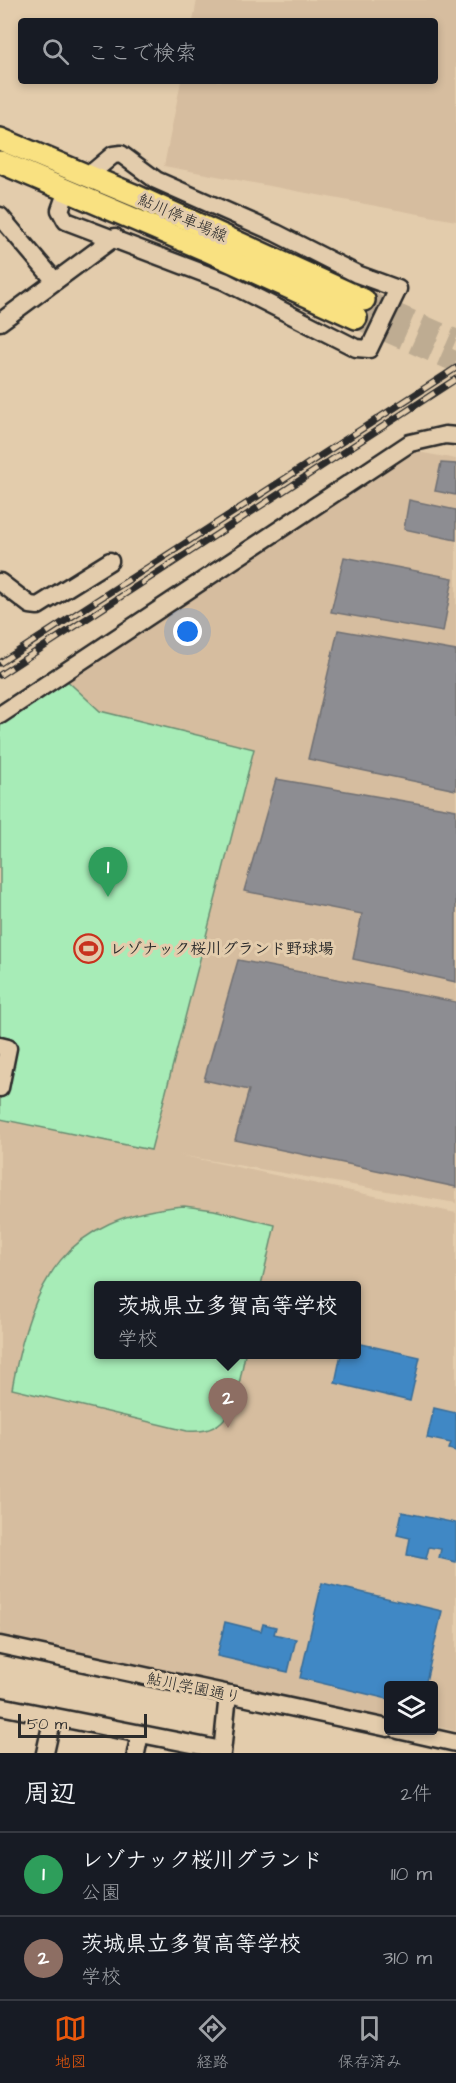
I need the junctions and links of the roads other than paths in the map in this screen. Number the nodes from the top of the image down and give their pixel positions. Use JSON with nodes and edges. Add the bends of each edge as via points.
{"nodes":[{"id":1,"x":0,"y":139,"type":"edge"},
{"id":2,"x":0,"y":162,"type":"edge"},
{"id":3,"x":88,"y":176,"type":"junction"},
{"id":4,"x":67,"y":190,"type":"junction"},
{"id":5,"x":0,"y":216,"type":"edge"},
{"id":6,"x":115,"y":237,"type":"junction"},
{"id":7,"x":55,"y":282,"type":"junction"},
{"id":8,"x":0,"y":322,"type":"edge"},
{"id":9,"x":456,"y":436,"type":"edge"},
{"id":10,"x":110,"y":561,"type":"dead end"},
{"id":11,"x":0,"y":582,"type":"edge"},
{"id":12,"x":0,"y":715,"type":"edge"},
{"id":13,"x":0,"y":1046,"type":"edge"},
{"id":14,"x":0,"y":1088,"type":"edge"},
{"id":15,"x":0,"y":1645,"type":"edge"},
{"id":16,"x":228,"y":1694,"type":"junction"},
{"id":17,"x":0,"y":1706,"type":"edge"},
{"id":18,"x":53,"y":1717,"type":"junction"},
{"id":19,"x":384,"y":1727,"type":"edge"},
{"id":20,"x":140,"y":1734,"type":"junction"},
{"id":21,"x":417,"y":1735,"type":"edge"},
{"id":22,"x":456,"y":1743,"type":"edge"},
{"id":23,"x":222,"y":1752,"type":"edge"},
{"id":24,"x":45,"y":1753,"type":"edge"},
{"id":25,"x":136,"y":1753,"type":"edge"}],
"edges":[{"from":1,"to":3,"type":"main road","name":"鮎川停車場線"},
{"from":2,"to":4,"type":"main road","name":"鮎川停車場線"},
{"from":3,"to":4,"type":"main road","name":"鮎川停車場線","via":[[360,309]]},
{"from":3,"to":6,"type":"street","via":[[113,155],[121,154],[156,180],[357,274],[398,289],[369,349],[356,348],[224,281]]},
{"from":4,"to":6,"type":"street","via":[[60,210],[66,220]]},
{"from":5,"to":7,"type":"street"},
{"from":6,"to":7,"type":"street"},
{"from":7,"to":8,"type":"street"},
{"from":9,"to":12,"type":"street","via":[[410,443]]},
{"from":10,"to":11,"type":"street","via":[[38,606],[30,605]]},
{"from":13,"to":14,"type":"street","via":[[8,1048]]},
{"from":15,"to":16,"type":"street","name":"鮎川学園通り"},
{"from":16,"to":19,"type":"street","name":"鮎川学園通り"},
{"from":16,"to":23,"type":"street"},
{"from":17,"to":18,"type":"street"},
{"from":18,"to":20,"type":"street"},
{"from":18,"to":24,"type":"street"},
{"from":20,"to":23,"type":"street"},
{"from":20,"to":25,"type":"street"},
{"from":21,"to":22,"type":"street"}]}
